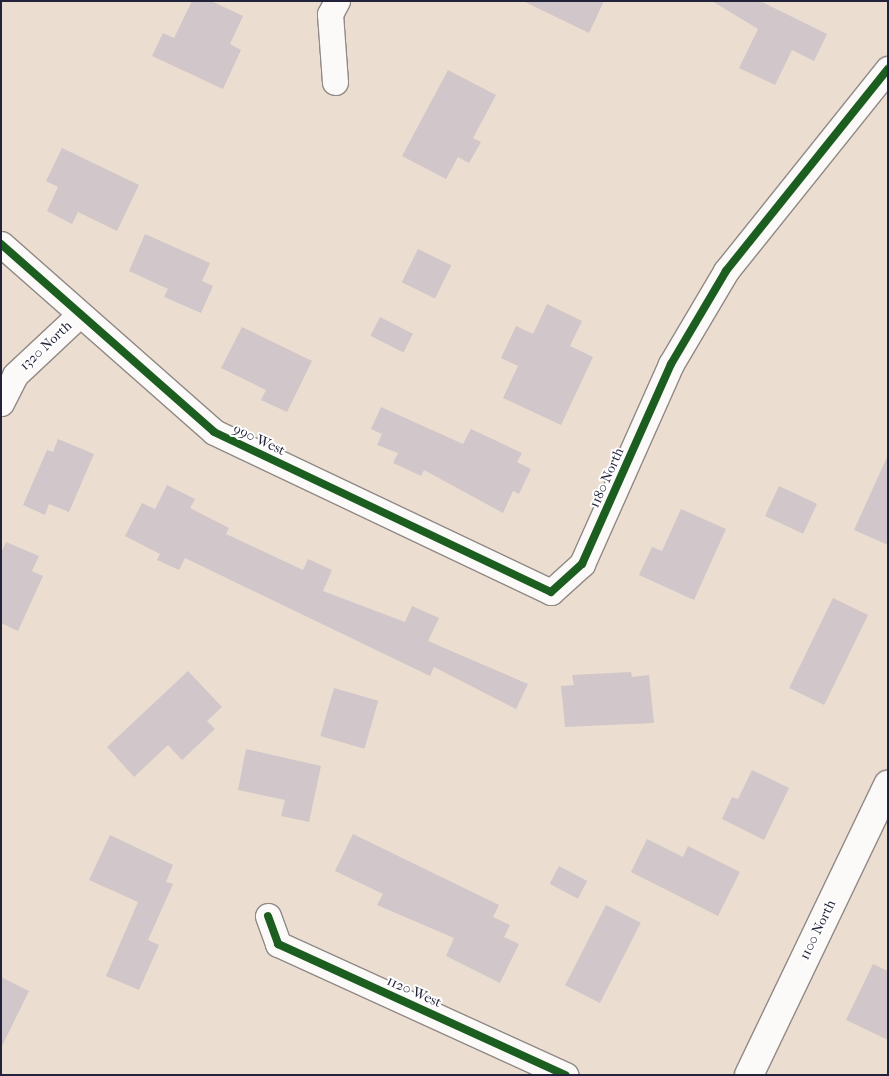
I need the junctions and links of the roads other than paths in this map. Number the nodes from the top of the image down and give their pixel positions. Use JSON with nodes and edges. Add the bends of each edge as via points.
{"nodes":[{"id":1,"x":337,"y":1,"type":"edge"},
{"id":2,"x":888,"y":69,"type":"edge"},
{"id":3,"x":335,"y":82,"type":"dead end"},
{"id":4,"x":1,"y":244,"type":"edge"},
{"id":5,"x":78,"y":316,"type":"junction"},
{"id":6,"x":1,"y":403,"type":"edge"},
{"id":7,"x":551,"y":592,"type":"joint"},
{"id":8,"x":888,"y":785,"type":"edge"},
{"id":9,"x":268,"y":916,"type":"dead end"},
{"id":10,"x":566,"y":1075,"type":"edge"},
{"id":11,"x":749,"y":1075,"type":"edge"}],
"edges":[{"from":1,"to":3,"type":"street","via":[[330,14]]},
{"from":2,"to":7,"type":"street","name":"1180 North","via":[[726,271],[671,364],[582,564]]},
{"from":4,"to":5,"type":"street","name":"990 West"},
{"from":5,"to":6,"type":"street","name":"1320 North","via":[[15,375]]},
{"from":5,"to":7,"type":"street","name":"990 West","via":[[214,432]]},
{"from":8,"to":11,"type":"main road","name":"1100 North"},
{"from":9,"to":10,"type":"street","name":"1120 West","via":[[278,944]]}]}
